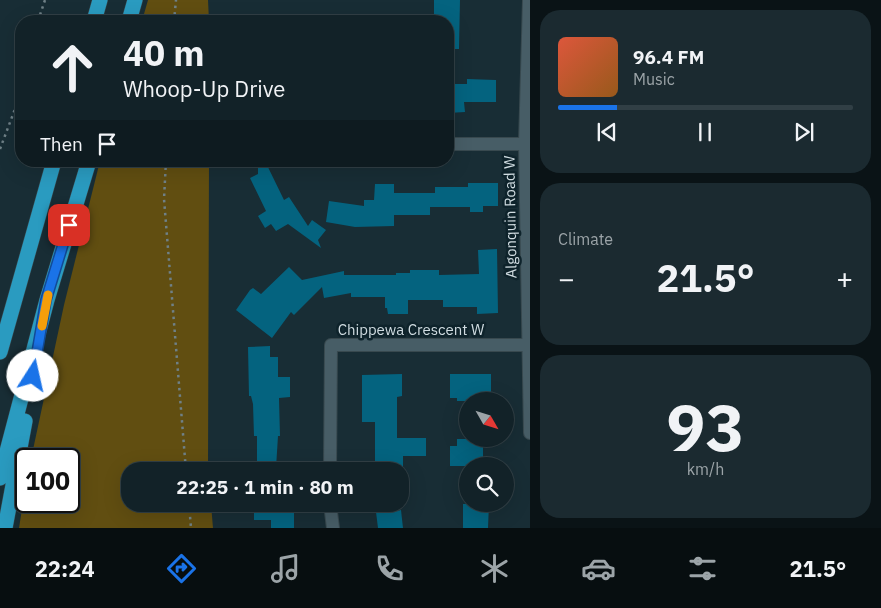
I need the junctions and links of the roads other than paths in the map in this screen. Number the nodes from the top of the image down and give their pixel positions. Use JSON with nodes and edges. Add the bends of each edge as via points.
{"nodes":[{"id":1,"x":100,"y":0,"type":"edge"},
{"id":2,"x":135,"y":0,"type":"edge"},
{"id":3,"x":528,"y":0,"type":"edge"},
{"id":4,"x":96,"y":15,"type":"edge"},
{"id":5,"x":131,"y":15,"type":"edge"},
{"id":6,"x":454,"y":144,"type":"edge"},
{"id":7,"x":525,"y":144,"type":"junction"},
{"id":8,"x":52,"y":167,"type":"edge"},
{"id":9,"x":87,"y":167,"type":"edge"},
{"id":10,"x":46,"y":300,"type":"junction"},
{"id":11,"x":528,"y":345,"type":"junction"},
{"id":12,"x":0,"y":352,"type":"edge"},
{"id":13,"x":530,"y":433,"type":"edge"},
{"id":14,"x":330,"y":462,"type":"edge"},
{"id":15,"x":0,"y":478,"type":"edge"},
{"id":16,"x":331,"y":512,"type":"edge"},
{"id":17,"x":6,"y":528,"type":"edge"},
{"id":18,"x":333,"y":528,"type":"edge"}],
"edges":[{"from":1,"to":4,"type":"highway"},
{"from":2,"to":5,"type":"highway"},
{"from":3,"to":7,"type":"street","name":"Algonquin Road W"},
{"from":6,"to":7,"type":"street"},
{"from":7,"to":11,"type":"street","name":"Algonquin Road W"},
{"from":8,"to":12,"type":"highway"},
{"from":9,"to":10,"type":"highway"},
{"from":10,"to":15,"type":"highway"},
{"from":10,"to":17,"type":"highway"},
{"from":11,"to":13,"type":"street","name":"Algonquin Road W"},
{"from":11,"to":14,"type":"street","name":"Chippewa Crescent W","via":[[331,345]]},
{"from":16,"to":18,"type":"street"}]}
